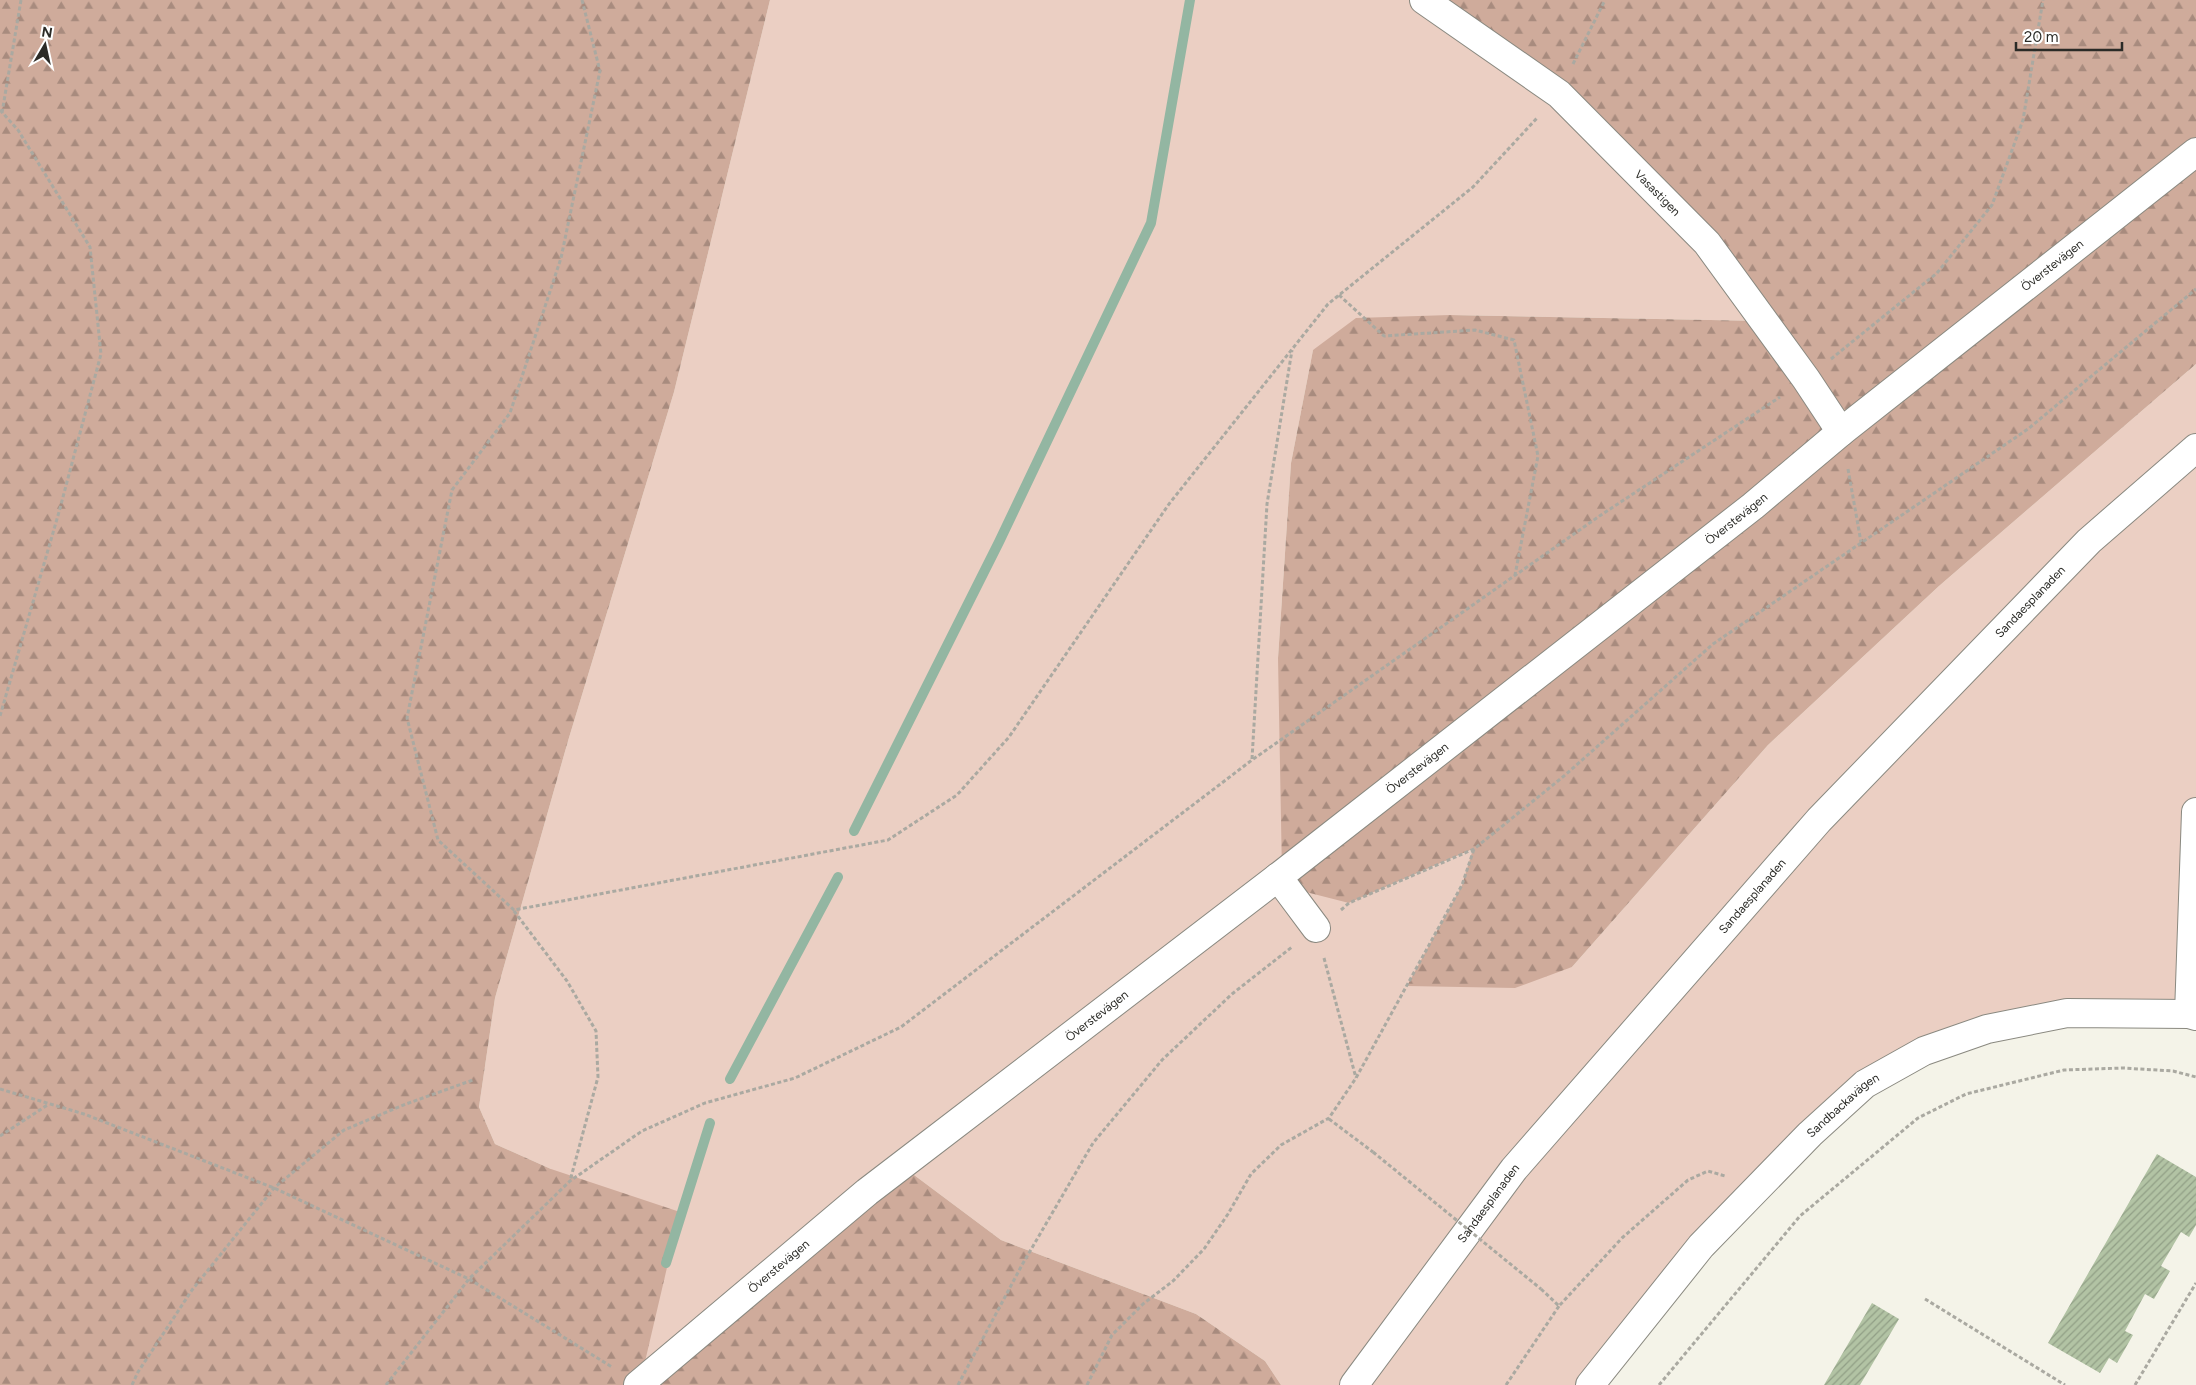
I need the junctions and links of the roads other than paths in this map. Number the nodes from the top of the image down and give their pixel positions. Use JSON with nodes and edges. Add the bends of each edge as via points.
{"nodes":[{"id":1,"x":1424,"y":0,"type":"edge"},
{"id":2,"x":2196,"y":152,"type":"edge"},
{"id":3,"x":1841,"y":432,"type":"junction"},
{"id":4,"x":2196,"y":448,"type":"edge"},
{"id":5,"x":2196,"y":812,"type":"edge"},
{"id":6,"x":1278,"y":876,"type":"junction"},
{"id":7,"x":1316,"y":928,"type":"road end"},
{"id":8,"x":2192,"y":1015,"type":"edge"},
{"id":9,"x":639,"y":1385,"type":"edge"},
{"id":10,"x":1354,"y":1385,"type":"edge"},
{"id":11,"x":1590,"y":1385,"type":"edge"}],
"edges":[{"from":1,"to":3,"type":"street","name":"Vasastigen","via":[[1558,94],[1707,243]]},
{"from":2,"to":3,"type":"street","name":"Överstevägen"},
{"from":3,"to":6,"type":"street","name":"Överstevägen","via":[[1745,512]]},
{"from":4,"to":10,"type":"street","name":"Sandaesplanaden","via":[[2089,541],[1819,820],[1514,1169]]},
{"from":5,"to":8,"type":"street"},
{"from":6,"to":7,"type":"street"},
{"from":6,"to":9,"type":"street","name":"Överstevägen","via":[[867,1192]]},
{"from":8,"to":11,"type":"street","name":"Sandbackavägen","via":[[2067,1014],[1987,1029],[1924,1051],[1865,1084],[1810,1134],[1701,1246]]}]}
